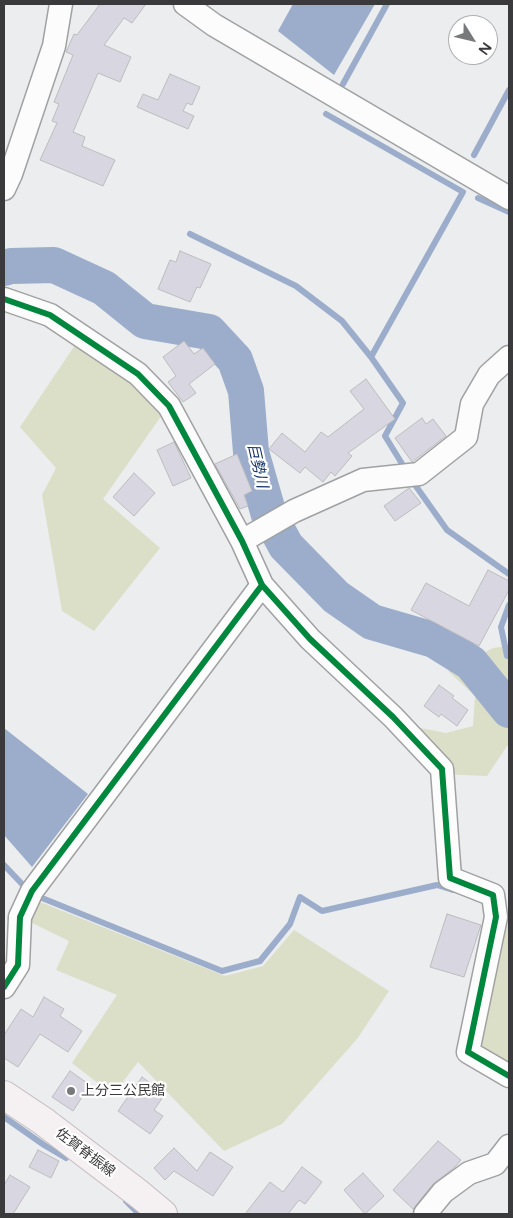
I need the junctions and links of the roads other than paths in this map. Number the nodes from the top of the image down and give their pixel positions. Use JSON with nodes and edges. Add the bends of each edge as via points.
{"nodes":[{"id":1,"x":61,"y":4,"type":"edge"},
{"id":2,"x":185,"y":4,"type":"edge"},
{"id":3,"x":4,"y":189,"type":"edge"},
{"id":4,"x":509,"y":198,"type":"edge"},
{"id":5,"x":4,"y":299,"type":"edge"},
{"id":6,"x":509,"y":357,"type":"edge"},
{"id":7,"x":248,"y":537,"type":"junction"},
{"id":8,"x":262,"y":585,"type":"junction"},
{"id":9,"x":4,"y":986,"type":"edge"},
{"id":10,"x":509,"y":1076,"type":"edge"},
{"id":11,"x":4,"y":1095,"type":"edge"},
{"id":12,"x":509,"y":1146,"type":"edge"},
{"id":13,"x":163,"y":1214,"type":"edge"},
{"id":14,"x":425,"y":1214,"type":"edge"}],
"edges":[{"from":1,"to":3,"type":"street","via":[[54,46]]},
{"from":2,"to":4,"type":"street","via":[[214,26]]},
{"from":5,"to":7,"type":"street","via":[[50,315],[138,374],[169,406]]},
{"from":6,"to":7,"type":"street","via":[[489,375],[472,404],[466,437],[419,474],[364,480],[294,510]]},
{"from":7,"to":8,"type":"street"},
{"from":8,"to":9,"type":"street","via":[[32,891],[20,917],[18,965]]},
{"from":8,"to":10,"type":"street","via":[[310,639],[393,717],[442,769],[450,878],[493,895],[496,917],[468,1052]]},
{"from":11,"to":13,"type":"main road","name":"佐賀脊振線","via":[[43,1121]]},
{"from":12,"to":14,"type":"street","via":[[495,1164],[469,1173],[443,1192]]}]}
